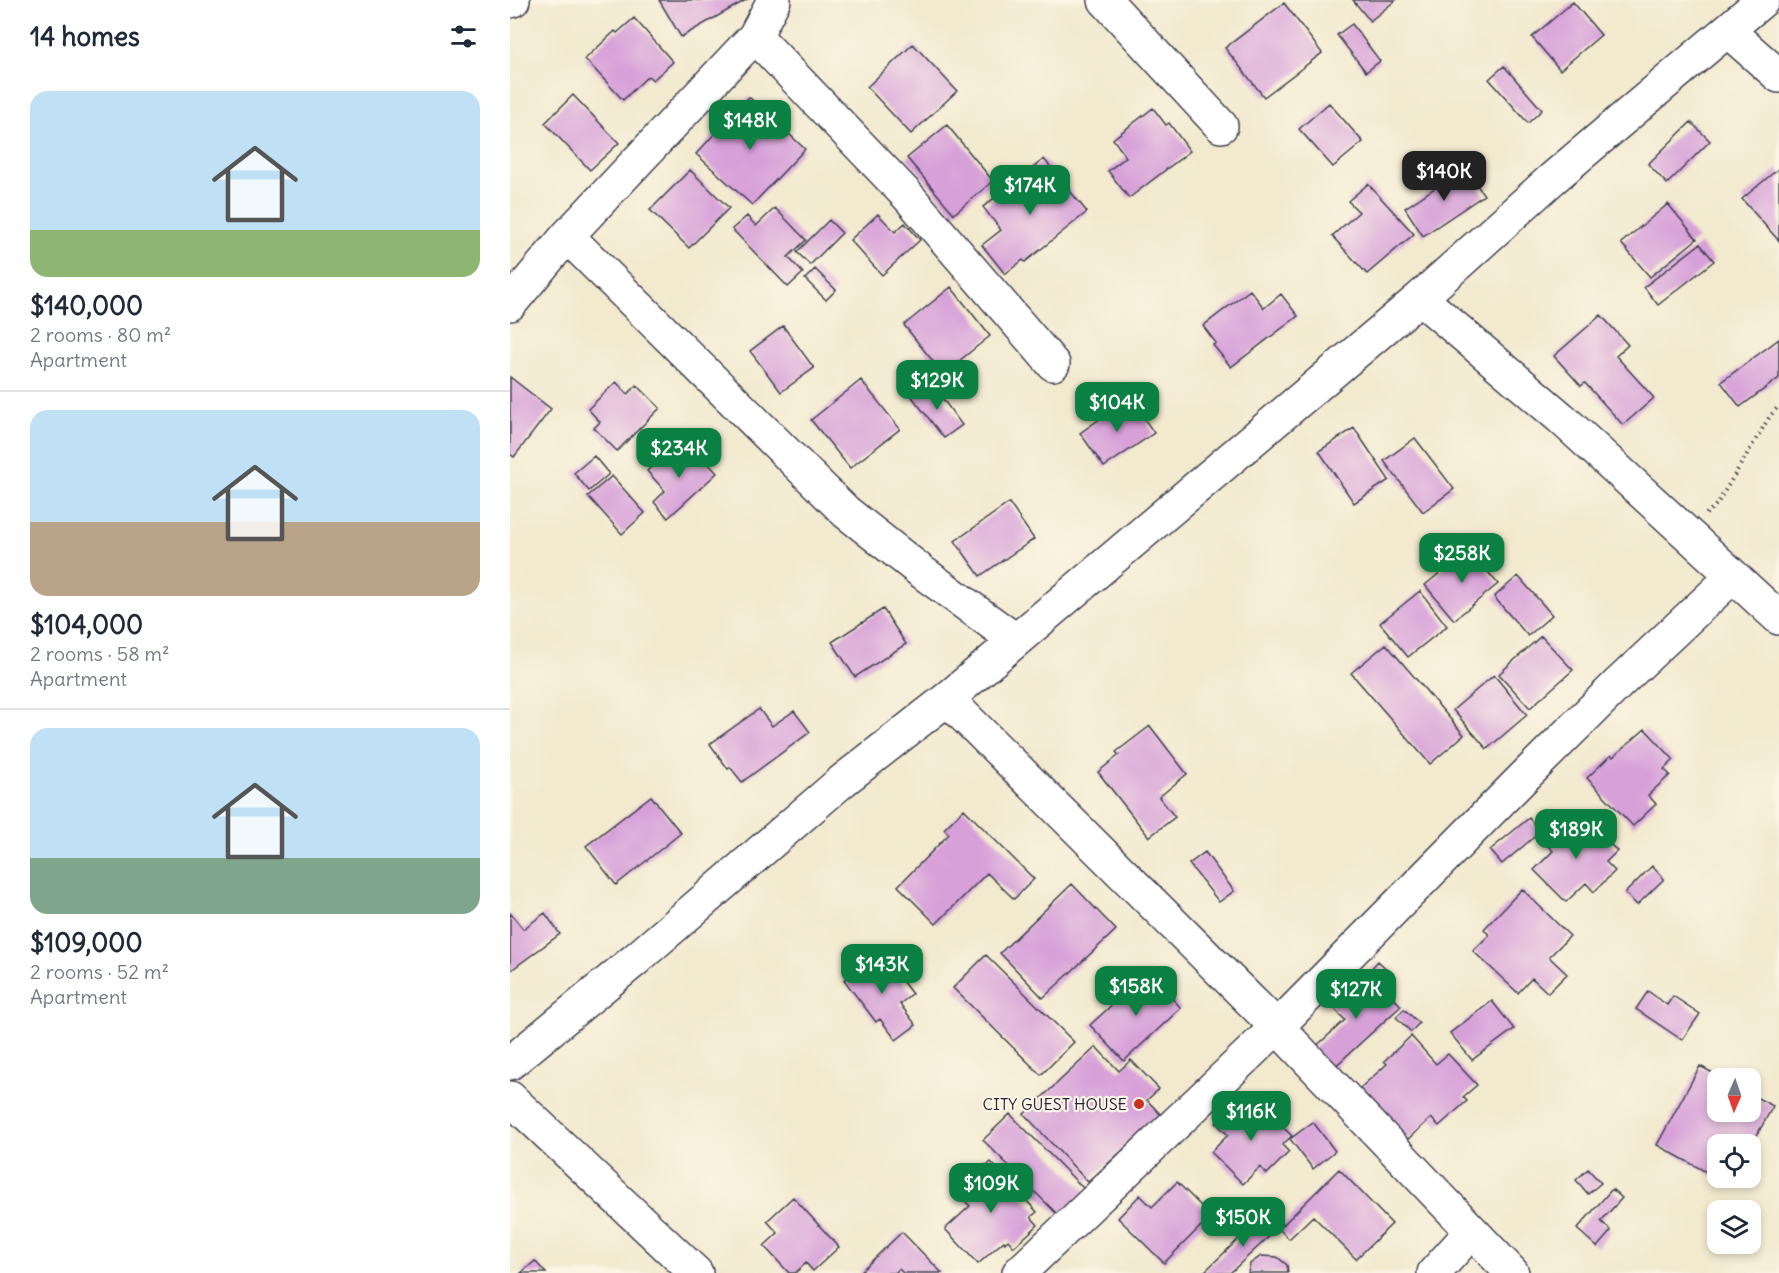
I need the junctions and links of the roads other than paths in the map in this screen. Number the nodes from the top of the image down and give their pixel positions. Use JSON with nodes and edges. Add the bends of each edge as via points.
{"nodes":[{"id":1,"x":774,"y":0,"type":"edge"},
{"id":2,"x":1105,"y":0,"type":"edge"},
{"id":3,"x":1763,"y":0,"type":"edge"},
{"id":4,"x":1728,"y":31,"type":"junction"},
{"id":5,"x":755,"y":36,"type":"junction"},
{"id":6,"x":1779,"y":76,"type":"edge"},
{"id":7,"x":1221,"y":126,"type":"dead end"},
{"id":8,"x":567,"y":237,"type":"junction"},
{"id":9,"x":1420,"y":297,"type":"junction"},
{"id":10,"x":510,"y":304,"type":"edge"},
{"id":11,"x":1053,"y":364,"type":"dead end"},
{"id":12,"x":1733,"y":576,"type":"junction"},
{"id":13,"x":1779,"y":618,"type":"edge"},
{"id":14,"x":1015,"y":640,"type":"junction"},
{"id":15,"x":947,"y":699,"type":"junction"},
{"id":16,"x":1278,"y":1027,"type":"junction"},
{"id":17,"x":510,"y":1063,"type":"edge"},
{"id":18,"x":510,"y":1098,"type":"edge"},
{"id":19,"x":1472,"y":1231,"type":"junction"},
{"id":20,"x":696,"y":1273,"type":"edge"},
{"id":21,"x":1019,"y":1273,"type":"edge"},
{"id":22,"x":1434,"y":1273,"type":"edge"},
{"id":23,"x":1512,"y":1273,"type":"edge"}],
"edges":[{"from":1,"to":5,"type":"street"},
{"from":2,"to":7,"type":"street"},
{"from":3,"to":4,"type":"street"},
{"from":4,"to":6,"type":"street"},
{"from":4,"to":9,"type":"street","via":[[1552,179]]},
{"from":5,"to":8,"type":"street"},
{"from":5,"to":11,"type":"street","via":[[907,195]]},
{"from":8,"to":10,"type":"street"},
{"from":8,"to":14,"type":"street","via":[[846,512]]},
{"from":9,"to":12,"type":"street"},
{"from":9,"to":14,"type":"street"},
{"from":12,"to":13,"type":"street"},
{"from":12,"to":16,"type":"street","via":[[1539,762]]},
{"from":14,"to":15,"type":"street"},
{"from":15,"to":16,"type":"street"},
{"from":15,"to":17,"type":"street","via":[[841,782]]},
{"from":16,"to":19,"type":"street"},
{"from":16,"to":21,"type":"street"},
{"from":18,"to":20,"type":"street"},
{"from":19,"to":22,"type":"street"},
{"from":19,"to":23,"type":"street"}]}
